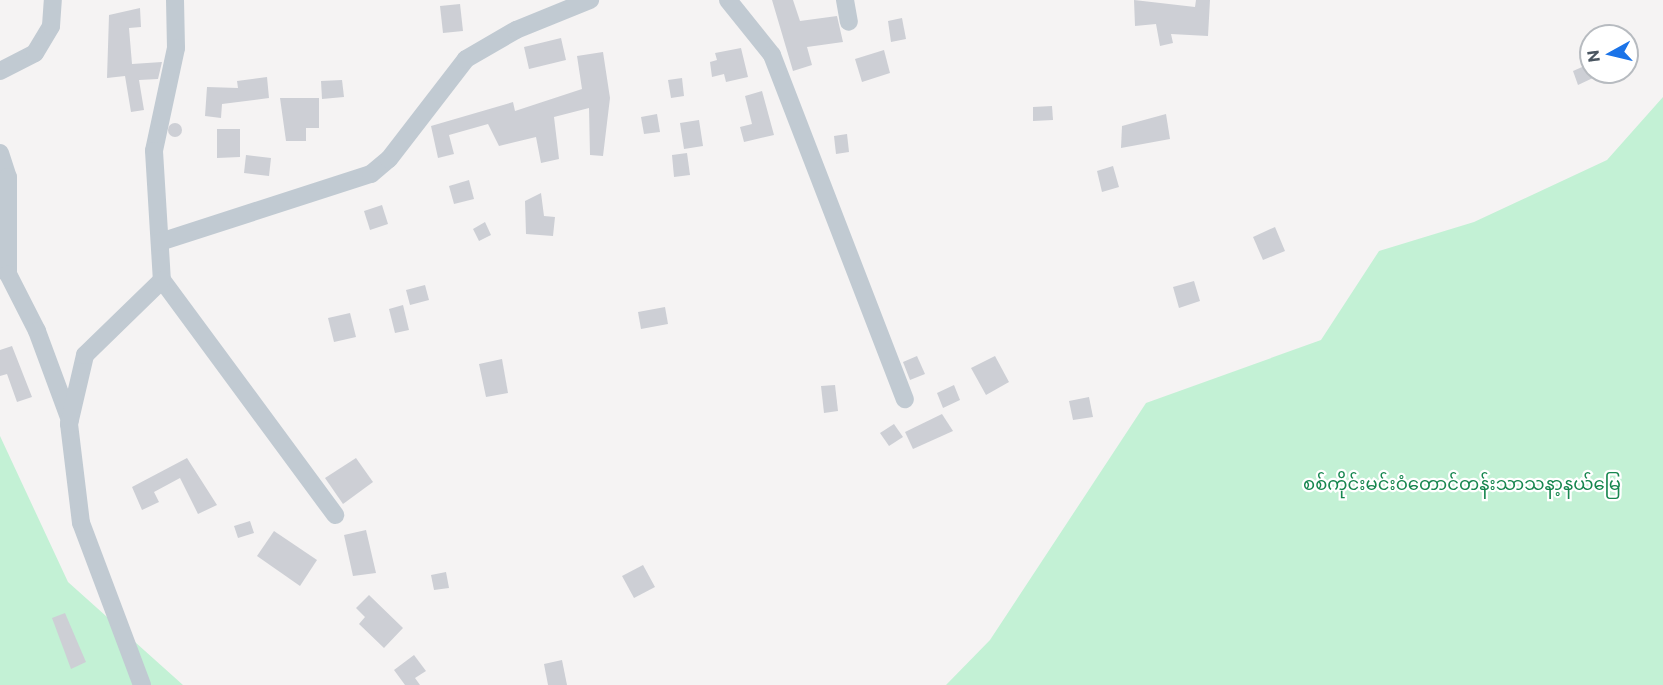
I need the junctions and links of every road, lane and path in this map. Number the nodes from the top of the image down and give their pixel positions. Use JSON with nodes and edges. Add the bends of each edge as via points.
{"nodes":[{"id":1,"x":53,"y":0,"type":"edge"},
{"id":2,"x":175,"y":0,"type":"edge"},
{"id":3,"x":590,"y":0,"type":"edge"},
{"id":4,"x":728,"y":0,"type":"edge"},
{"id":5,"x":845,"y":0,"type":"edge"},
{"id":6,"x":849,"y":22,"type":"dead end"},
{"id":7,"x":0,"y":71,"type":"edge"},
{"id":8,"x":0,"y":153,"type":"edge"},
{"id":9,"x":160,"y":242,"type":"junction"},
{"id":10,"x":162,"y":280,"type":"junction"},
{"id":11,"x":905,"y":399,"type":"dead end"},
{"id":12,"x":70,"y":420,"type":"junction"},
{"id":13,"x":335,"y":516,"type":"dead end"},
{"id":14,"x":142,"y":685,"type":"edge"}],
"edges":[{"from":1,"to":7,"type":"street","via":[[51,26],[35,53]]},
{"from":2,"to":9,"type":"street","via":[[176,48],[154,151]]},
{"from":3,"to":9,"type":"street","via":[[516,30],[466,59],[389,159],[371,174]]},
{"from":4,"to":11,"type":"street","via":[[772,56]]},
{"from":5,"to":6,"type":"street"},
{"from":8,"to":12,"type":"street","via":[[8,177],[8,274]]},
{"from":9,"to":10,"type":"street"},
{"from":10,"to":12,"type":"street","via":[[85,355]]},
{"from":10,"to":13,"type":"street"},
{"from":12,"to":14,"type":"street","via":[[81,523]]}]}
